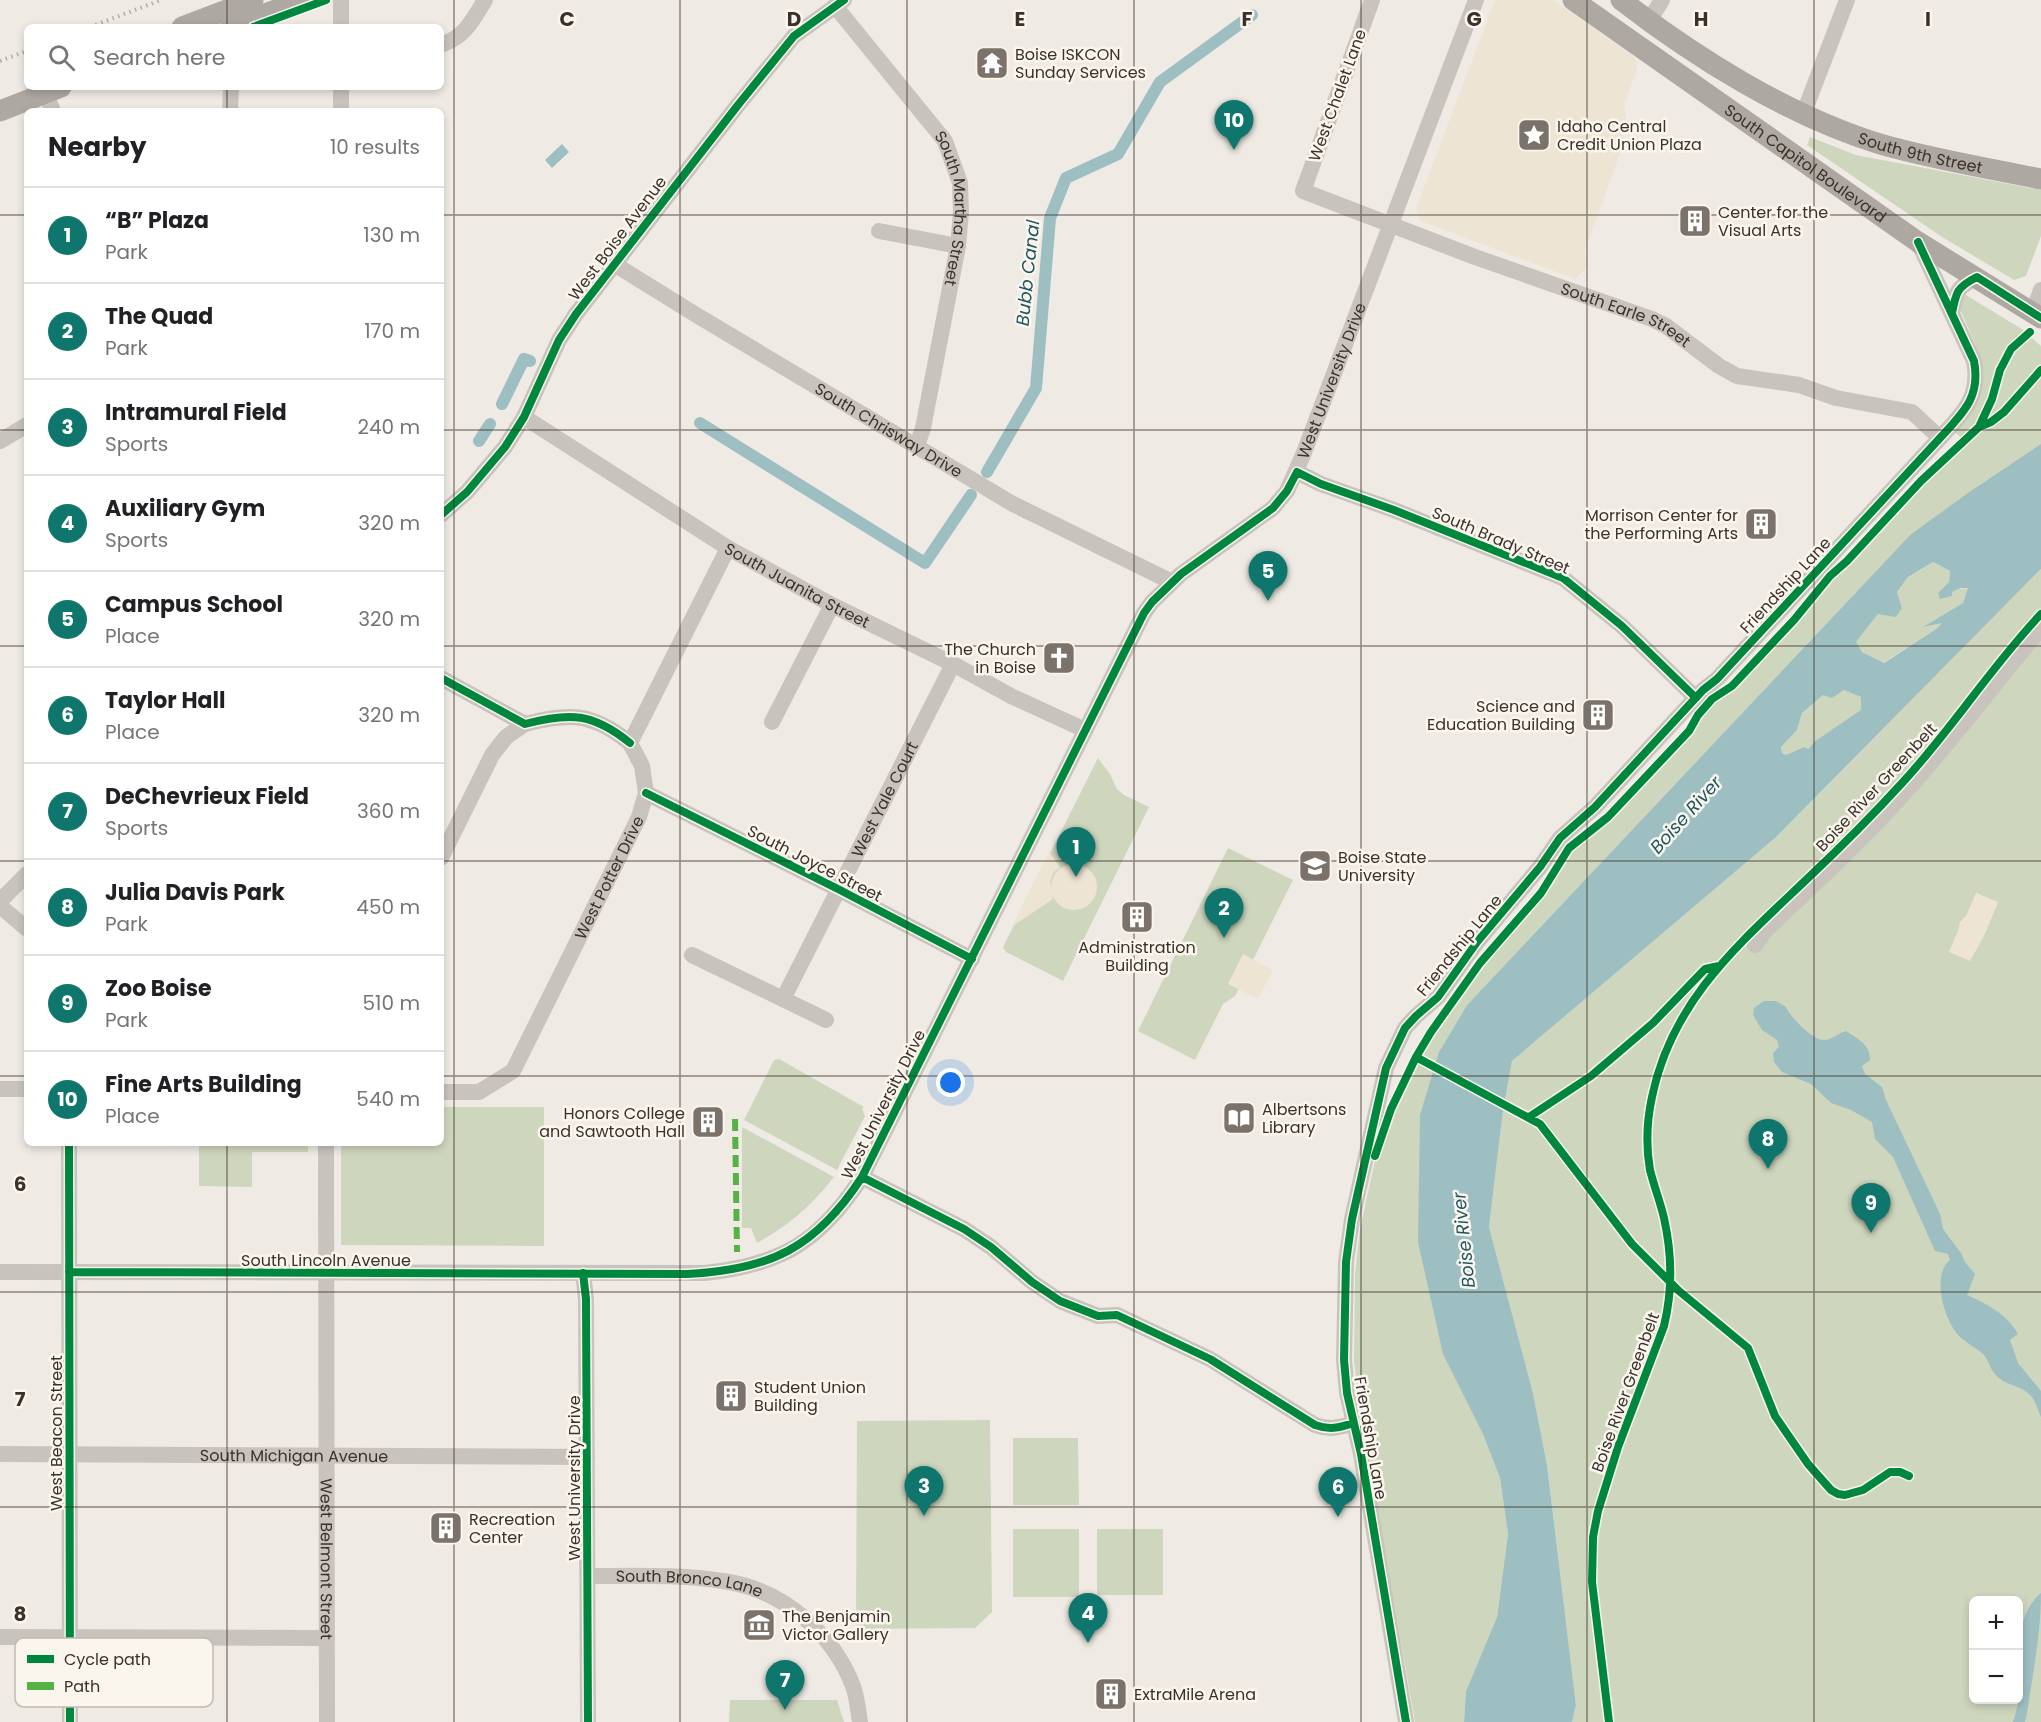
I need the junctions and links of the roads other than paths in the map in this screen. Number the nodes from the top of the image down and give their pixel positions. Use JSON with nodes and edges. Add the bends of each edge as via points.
{"nodes":[{"id":1,"x":253,"y":0,"type":"edge"},
{"id":2,"x":302,"y":0,"type":"edge"},
{"id":3,"x":341,"y":0,"type":"edge"},
{"id":4,"x":485,"y":0,"type":"edge"},
{"id":5,"x":1372,"y":0,"type":"edge"},
{"id":6,"x":1469,"y":0,"type":"edge"},
{"id":7,"x":1476,"y":0,"type":"edge"},
{"id":8,"x":1573,"y":0,"type":"edge"},
{"id":9,"x":1621,"y":0,"type":"edge"},
{"id":10,"x":1662,"y":0,"type":"edge"},
{"id":11,"x":1847,"y":0,"type":"edge"},
{"id":12,"x":840,"y":3,"type":"edge"},
{"id":13,"x":1469,"y":19,"type":"junction"},
{"id":14,"x":1649,"y":21,"type":"junction"},
{"id":15,"x":190,"y":24,"type":"edge"},
{"id":16,"x":239,"y":24,"type":"edge"},
{"id":17,"x":341,"y":24,"type":"edge"},
{"id":18,"x":444,"y":44,"type":"edge"},
{"id":19,"x":231,"y":90,"type":"edge"},
{"id":20,"x":341,"y":90,"type":"edge"},
{"id":21,"x":53,"y":97,"type":"edge"},
{"id":22,"x":230,"y":108,"type":"edge"},
{"id":23,"x":341,"y":108,"type":"edge"},
{"id":24,"x":0,"y":111,"type":"edge"},
{"id":25,"x":1803,"y":115,"type":"junction"},
{"id":26,"x":2041,"y":178,"type":"edge"},
{"id":27,"x":1303,"y":191,"type":"joint"},
{"id":28,"x":1391,"y":226,"type":"junction"},
{"id":29,"x":879,"y":231,"type":"dead end"},
{"id":30,"x":1918,"y":242,"type":"junction"},
{"id":31,"x":958,"y":246,"type":"junction"},
{"id":32,"x":614,"y":264,"type":"junction"},
{"id":33,"x":1977,"y":277,"type":"junction"},
{"id":34,"x":2041,"y":290,"type":"edge"},
{"id":35,"x":1952,"y":313,"type":"junction"},
{"id":36,"x":2037,"y":315,"type":"edge"},
{"id":37,"x":524,"y":417,"type":"junction"},
{"id":38,"x":1940,"y":438,"type":"junction"},
{"id":39,"x":917,"y":446,"type":"junction"},
{"id":40,"x":1297,"y":472,"type":"junction"},
{"id":41,"x":444,"y":512,"type":"edge"},
{"id":42,"x":728,"y":548,"type":"junction"},
{"id":43,"x":1172,"y":582,"type":"junction"},
{"id":44,"x":832,"y":605,"type":"junction"},
{"id":45,"x":2041,"y":628,"type":"edge"},
{"id":46,"x":953,"y":663,"type":"junction"},
{"id":47,"x":444,"y":680,"type":"edge"},
{"id":48,"x":1696,"y":698,"type":"junction"},
{"id":49,"x":772,"y":722,"type":"dead end"},
{"id":50,"x":525,"y":724,"type":"junction"},
{"id":51,"x":1085,"y":730,"type":"junction"},
{"id":52,"x":630,"y":742,"type":"junction"},
{"id":53,"x":645,"y":793,"type":"junction"},
{"id":54,"x":444,"y":852,"type":"edge"},
{"id":55,"x":24,"y":877,"type":"edge"},
{"id":56,"x":838,"y":889,"type":"junction"},
{"id":57,"x":0,"y":901,"type":"edge"},
{"id":58,"x":0,"y":906,"type":"edge"},
{"id":59,"x":24,"y":926,"type":"edge"},
{"id":60,"x":1755,"y":945,"type":"dead end"},
{"id":61,"x":692,"y":955,"type":"dead end"},
{"id":62,"x":972,"y":959,"type":"junction"},
{"id":63,"x":783,"y":999,"type":"junction"},
{"id":64,"x":826,"y":1020,"type":"dead end"},
{"id":65,"x":0,"y":1089,"type":"edge"},
{"id":66,"x":24,"y":1089,"type":"edge"},
{"id":67,"x":444,"y":1092,"type":"edge"},
{"id":68,"x":69,"y":1146,"type":"edge"},
{"id":69,"x":326,"y":1146,"type":"edge"},
{"id":70,"x":862,"y":1177,"type":"junction"},
{"id":71,"x":0,"y":1272,"type":"edge"},
{"id":72,"x":69,"y":1272,"type":"junction"},
{"id":73,"x":326,"y":1273,"type":"junction"},
{"id":74,"x":584,"y":1274,"type":"junction"},
{"id":75,"x":1353,"y":1423,"type":"junction"},
{"id":76,"x":0,"y":1454,"type":"edge"},
{"id":77,"x":69,"y":1455,"type":"junction"},
{"id":78,"x":326,"y":1455,"type":"junction"},
{"id":79,"x":587,"y":1457,"type":"junction"},
{"id":80,"x":588,"y":1576,"type":"junction"},
{"id":81,"x":0,"y":1636,"type":"edge"},
{"id":82,"x":70,"y":1637,"type":"junction"},
{"id":83,"x":327,"y":1638,"type":"junction"},
{"id":84,"x":327,"y":1722,"type":"edge"},
{"id":85,"x":588,"y":1722,"type":"edge"},
{"id":86,"x":860,"y":1722,"type":"edge"},
{"id":87,"x":1406,"y":1722,"type":"edge"}],
"edges":[{"from":1,"to":15,"type":"main road"},
{"from":2,"to":16,"type":"main road"},
{"from":3,"to":17,"type":"street"},
{"from":4,"to":18,"type":"street","via":[[464,32]]},
{"from":5,"to":27,"type":"street","name":"West Chalet Lane"},
{"from":6,"to":13,"type":"street"},
{"from":7,"to":13,"type":"street","name":"West University Drive"},
{"from":8,"to":30,"type":"main road","name":"South Capitol Boulevard"},
{"from":9,"to":14,"type":"main road","name":"South Capitol Boulevard"},
{"from":10,"to":14,"type":"street"},
{"from":11,"to":25,"type":"street"},
{"from":12,"to":31,"type":"street","name":"South Martha Street","via":[[945,141],[960,183]]},
{"from":12,"to":32,"type":"street","name":"West Boise Avenue","via":[[794,36]]},
{"from":13,"to":28,"type":"street","name":"West University Drive"},
{"from":14,"to":25,"type":"main road","name":"South Capitol Boulevard"},
{"from":19,"to":22,"type":"street"},
{"from":20,"to":23,"type":"street"},
{"from":21,"to":24,"type":"main road"},
{"from":25,"to":26,"type":"main road","name":"South 9th Street","via":[[1879,143]]},
{"from":27,"to":28,"type":"street","name":"South Earle Street"},
{"from":28,"to":38,"type":"street","name":"South Earle Street","via":[[1652,319],[1737,376],[1799,385],[1836,398],[1912,412]]},
{"from":28,"to":40,"type":"street","name":"West University Drive"},
{"from":29,"to":31,"type":"street"},
{"from":30,"to":33,"type":"main road","name":"South Capitol Boulevard"},
{"from":30,"to":35,"type":"street","name":"Friendship Lane"},
{"from":31,"to":39,"type":"street","name":"South Martha Street"},
{"from":32,"to":37,"type":"street","name":"West Boise Avenue","via":[[559,340]]},
{"from":32,"to":39,"type":"street","name":"South Chrisway Drive"},
{"from":33,"to":35,"type":"street","via":[[1956,292]]},
{"from":33,"to":36,"type":"main road","name":"South Capitol Boulevard"},
{"from":34,"to":36,"type":"street"},
{"from":35,"to":38,"type":"street","name":"Friendship Lane","via":[[1974,361],[1976,380],[1971,401]]},
{"from":37,"to":41,"type":"street","name":"West Boise Avenue","via":[[505,447]]},
{"from":37,"to":42,"type":"street","name":"South Juanita Street"},
{"from":38,"to":48,"type":"street","name":"Friendship Lane"},
{"from":39,"to":43,"type":"street","name":"South Chrisway Drive","via":[[1012,504]]},
{"from":40,"to":43,"type":"street","name":"West University Drive","via":[[1273,508]]},
{"from":40,"to":48,"type":"street","name":"South Brady Street","via":[[1563,578],[1622,626]]},
{"from":42,"to":44,"type":"street","name":"South Juanita Street"},
{"from":42,"to":52,"type":"street"},
{"from":43,"to":51,"type":"street","name":"West University Drive","via":[[1144,613]]},
{"from":44,"to":46,"type":"street","name":"South Juanita Street"},
{"from":44,"to":49,"type":"street"},
{"from":45,"to":60,"type":"street","via":[[1898,800]]},
{"from":46,"to":51,"type":"street","name":"South Juanita Street","via":[[1011,696]]},
{"from":46,"to":56,"type":"street","name":"West Yale Court"},
{"from":47,"to":50,"type":"street"},
{"from":48,"to":75,"type":"street","name":"Friendship Lane","via":[[1595,807],[1560,838],[1481,936],[1438,997],[1405,1028],[1396,1045],[1379,1094],[1346,1263],[1344,1360]]},
{"from":50,"to":52,"type":"street","via":[[552,717],[589,720],[611,727]]},
{"from":50,"to":54,"type":"street","via":[[506,737],[492,755]]},
{"from":51,"to":62,"type":"street","name":"West University Drive"},
{"from":52,"to":53,"type":"street","name":"West Potter Drive","via":[[642,766]]},
{"from":53,"to":56,"type":"street","name":"South Joyce Street"},
{"from":53,"to":67,"type":"street","name":"West Potter Drive","via":[[639,817],[513,1071],[478,1092]]},
{"from":55,"to":57,"type":"street"},
{"from":56,"to":62,"type":"street","name":"South Joyce Street"},
{"from":56,"to":63,"type":"street","name":"West Yale Court"},
{"from":58,"to":59,"type":"street"},
{"from":61,"to":63,"type":"street"},
{"from":62,"to":70,"type":"street","name":"West University Drive"},
{"from":63,"to":64,"type":"street"},
{"from":65,"to":66,"type":"street"},
{"from":68,"to":72,"type":"street","name":"West Beacon Street"},
{"from":69,"to":73,"type":"street","name":"West Belmont Street"},
{"from":70,"to":74,"type":"street","name":"West University Drive","via":[[828,1221],[808,1238],[756,1265],[687,1274]]},
{"from":70,"to":75,"type":"street","via":[[964,1229],[1060,1301],[1098,1316],[1117,1315],[1210,1359],[1315,1425],[1327,1429]]},
{"from":71,"to":72,"type":"street","name":"South Lincoln Avenue"},
{"from":72,"to":73,"type":"street","name":"South Lincoln Avenue"},
{"from":72,"to":77,"type":"street","name":"West Beacon Street"},
{"from":73,"to":74,"type":"street","name":"South Lincoln Avenue"},
{"from":73,"to":78,"type":"street","name":"West Belmont Street"},
{"from":74,"to":79,"type":"street","name":"West University Drive"},
{"from":75,"to":87,"type":"street","name":"Friendship Lane"},
{"from":76,"to":77,"type":"street","name":"South Michigan Avenue"},
{"from":77,"to":78,"type":"street","name":"South Michigan Avenue"},
{"from":77,"to":82,"type":"street","name":"West Beacon Street"},
{"from":78,"to":79,"type":"street","name":"South Michigan Avenue"},
{"from":78,"to":83,"type":"street","name":"West Belmont Street"},
{"from":79,"to":80,"type":"street","name":"West University Drive"},
{"from":80,"to":85,"type":"street","name":"West University Drive"},
{"from":80,"to":86,"type":"street","name":"South Bronco Lane","via":[[684,1576],[732,1582],[769,1595],[803,1616],[837,1654],[853,1687]]},
{"from":81,"to":82,"type":"street"},
{"from":82,"to":83,"type":"street"},
{"from":83,"to":84,"type":"street","name":"West Belmont Street"}]}
